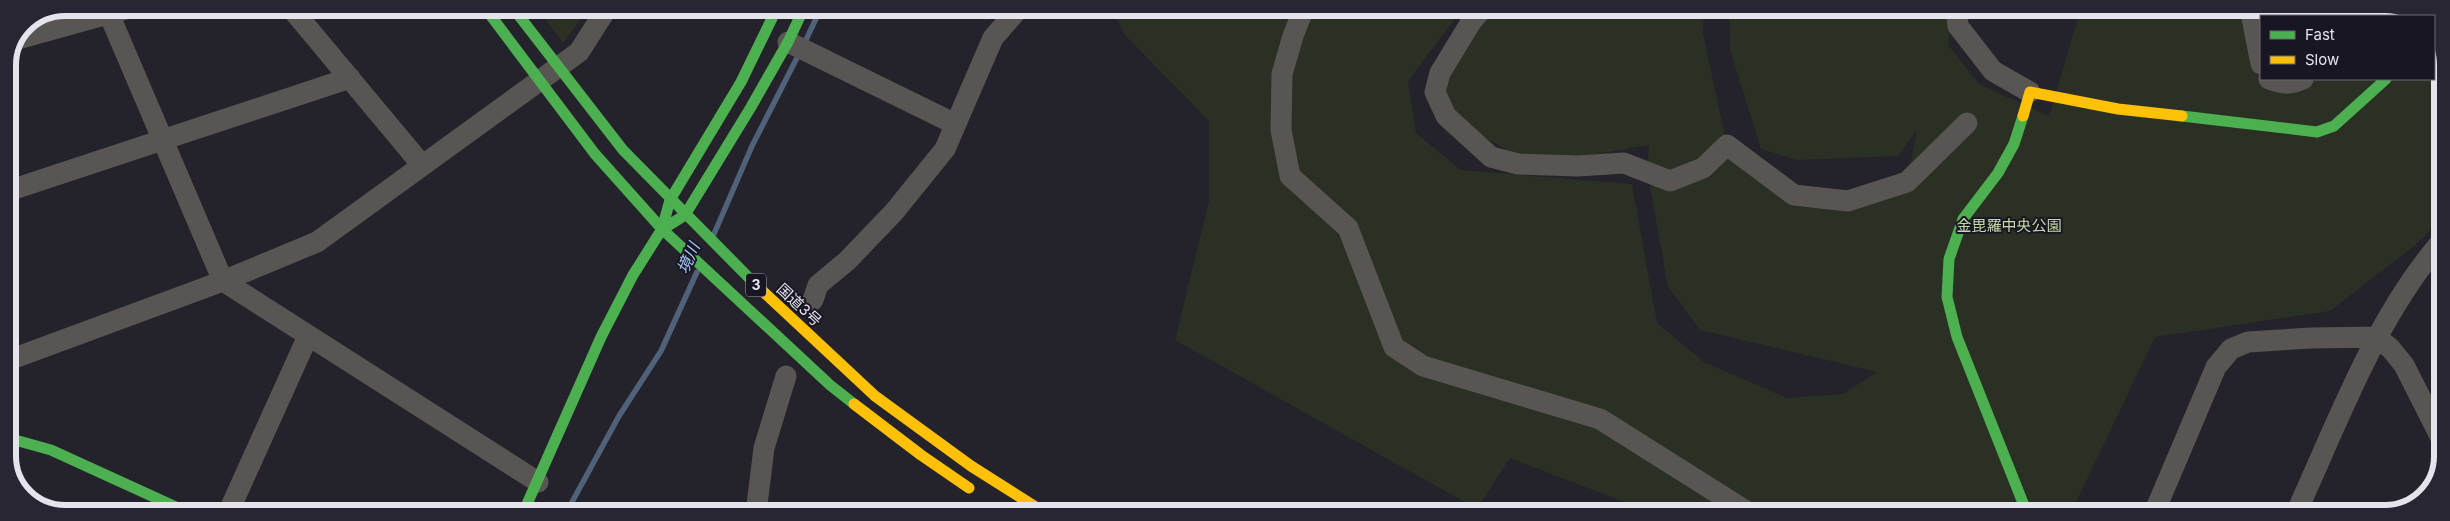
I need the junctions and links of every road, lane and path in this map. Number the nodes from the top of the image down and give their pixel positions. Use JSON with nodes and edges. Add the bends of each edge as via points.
{"nodes":[{"id":1,"x":102,"y":16,"type":"edge"},
{"id":2,"x":110,"y":16,"type":"edge"},
{"id":3,"x":298,"y":16,"type":"edge"},
{"id":4,"x":491,"y":16,"type":"edge"},
{"id":5,"x":519,"y":16,"type":"edge"},
{"id":6,"x":601,"y":16,"type":"edge"},
{"id":7,"x":772,"y":16,"type":"edge"},
{"id":8,"x":800,"y":16,"type":"edge"},
{"id":9,"x":1012,"y":16,"type":"edge"},
{"id":10,"x":1301,"y":16,"type":"edge"},
{"id":11,"x":1476,"y":16,"type":"edge"},
{"id":12,"x":1957,"y":16,"type":"edge"},
{"id":13,"x":2252,"y":16,"type":"edge"},
{"id":14,"x":25,"y":37,"type":"edge"},
{"id":15,"x":788,"y":42,"type":"junction"},
{"id":16,"x":2260,"y":59,"type":"edge"},
{"id":17,"x":557,"y":67,"type":"junction"},
{"id":18,"x":350,"y":78,"type":"junction"},
{"id":19,"x":2272,"y":80,"type":"edge"},
{"id":20,"x":2301,"y":80,"type":"edge"},
{"id":21,"x":2385,"y":80,"type":"edge"},
{"id":22,"x":538,"y":81,"type":"junction"},
{"id":23,"x":2030,"y":92,"type":"junction"},
{"id":24,"x":1967,"y":123,"type":"dead end"},
{"id":25,"x":955,"y":124,"type":"junction"},
{"id":26,"x":163,"y":140,"type":"junction"},
{"id":27,"x":422,"y":165,"type":"junction"},
{"id":28,"x":16,"y":189,"type":"edge"},
{"id":29,"x":670,"y":200,"type":"junction"},
{"id":30,"x":685,"y":215,"type":"junction"},
{"id":31,"x":662,"y":230,"type":"junction"},
{"id":32,"x":2434,"y":252,"type":"edge"},
{"id":33,"x":222,"y":281,"type":"junction"},
{"id":34,"x":813,"y":300,"type":"dead end"},
{"id":35,"x":308,"y":336,"type":"junction"},
{"id":36,"x":2377,"y":337,"type":"junction"},
{"id":37,"x":16,"y":357,"type":"edge"},
{"id":38,"x":786,"y":376,"type":"dead end"},
{"id":39,"x":2434,"y":423,"type":"edge"},
{"id":40,"x":16,"y":440,"type":"edge"},
{"id":41,"x":538,"y":482,"type":"junction"},
{"id":42,"x":976,"y":492,"type":"dead end"},
{"id":43,"x":174,"y":505,"type":"edge"},
{"id":44,"x":231,"y":505,"type":"edge"},
{"id":45,"x":527,"y":505,"type":"edge"},
{"id":46,"x":757,"y":505,"type":"edge"},
{"id":47,"x":1032,"y":505,"type":"edge"},
{"id":48,"x":1736,"y":505,"type":"edge"},
{"id":49,"x":2023,"y":505,"type":"edge"},
{"id":50,"x":2157,"y":505,"type":"edge"},
{"id":51,"x":2300,"y":505,"type":"edge"}],
"edges":[{"from":1,"to":14,"type":"street"},
{"from":2,"to":26,"type":"street"},
{"from":3,"to":18,"type":"street"},
{"from":4,"to":22,"type":"main road","number":"3"},
{"from":5,"to":17,"type":"main road","name":"国道3号","number":"3"},
{"from":6,"to":17,"type":"street","via":[[579,52]]},
{"from":7,"to":29,"type":"main road","via":[[741,82]]},
{"from":8,"to":15,"type":"main road"},
{"from":9,"to":25,"type":"street","via":[[993,38]]},
{"from":10,"to":48,"type":"street","via":[[1282,74],[1281,130],[1290,176],[1348,228],[1394,347],[1423,366],[1600,419]]},
{"from":11,"to":24,"type":"street","via":[[1440,73],[1435,92],[1446,116],[1491,157],[1518,164],[1578,166],[1624,162],[1670,181],[1703,168],[1727,145],[1794,195],[1848,201],[1907,182]]},
{"from":12,"to":23,"type":"street","via":[[1958,26],[1993,71]]},
{"from":13,"to":16,"type":"street"},
{"from":15,"to":25,"type":"street"},
{"from":15,"to":30,"type":"main road"},
{"from":17,"to":22,"type":"street"},
{"from":17,"to":29,"type":"main road","name":"国道3号","number":"3","via":[[623,150]]},
{"from":18,"to":26,"type":"street"},
{"from":18,"to":27,"type":"street"},
{"from":19,"to":20,"type":"street","via":[[2293,84]]},
{"from":21,"to":23,"type":"main road","via":[[2334,126],[2317,132],[2118,109]]},
{"from":22,"to":27,"type":"street"},
{"from":22,"to":31,"type":"main road","number":"3","via":[[595,154]]},
{"from":23,"to":49,"type":"main road","via":[[2014,144],[1998,173],[1962,219],[1949,259],[1946,297],[1957,337]]},
{"from":25,"to":34,"type":"street","via":[[945,149],[894,212],[847,261],[818,285]]},
{"from":26,"to":28,"type":"street"},
{"from":26,"to":33,"type":"street"},
{"from":27,"to":33,"type":"street","via":[[317,242]]},
{"from":29,"to":30,"type":"main road","name":"国道3号","number":"3"},
{"from":29,"to":31,"type":"main road"},
{"from":30,"to":31,"type":"main road"},
{"from":30,"to":47,"type":"main road","name":"国道3号","number":"3","via":[[875,396],[971,466]]},
{"from":31,"to":41,"type":"main road","via":[[633,275],[601,337]]},
{"from":31,"to":42,"type":"main road","number":"3","via":[[830,385],[921,455]]},
{"from":32,"to":36,"type":"street"},
{"from":33,"to":35,"type":"street"},
{"from":33,"to":37,"type":"street"},
{"from":35,"to":41,"type":"street"},
{"from":35,"to":44,"type":"street"},
{"from":36,"to":39,"type":"street","via":[[2404,365]]},
{"from":36,"to":50,"type":"street","via":[[2248,342],[2231,349],[2216,366]]},
{"from":36,"to":51,"type":"street"},
{"from":38,"to":46,"type":"street","via":[[764,448]]},
{"from":40,"to":43,"type":"main road","via":[[51,450]]},
{"from":41,"to":45,"type":"main road"}]}
